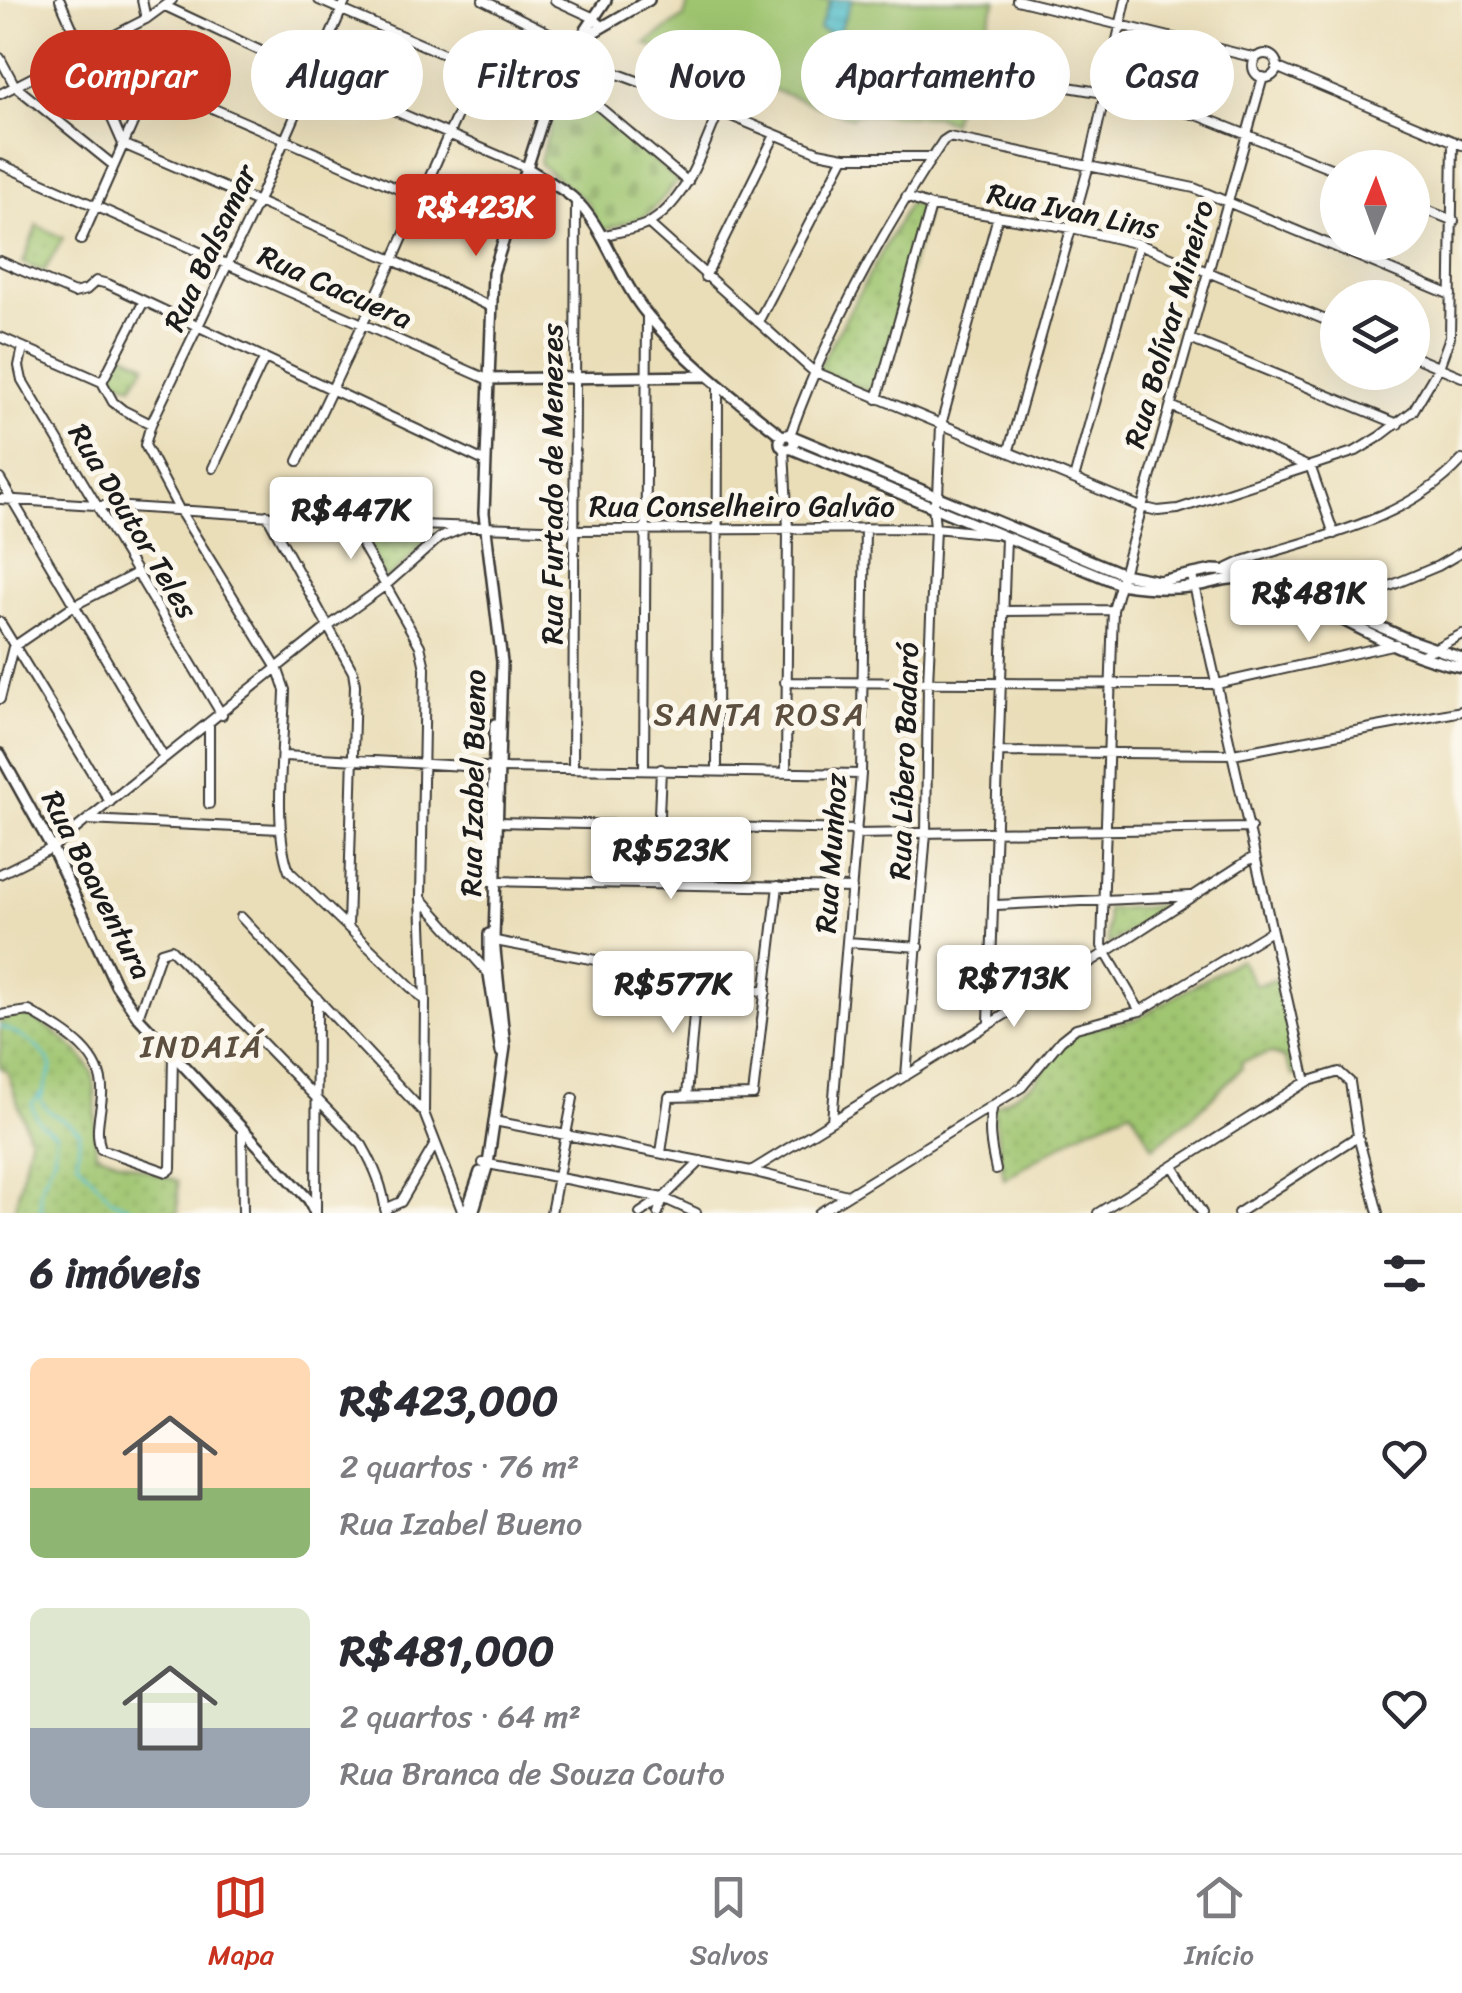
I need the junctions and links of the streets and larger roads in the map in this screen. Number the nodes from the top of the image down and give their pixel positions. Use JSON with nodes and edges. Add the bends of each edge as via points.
{"nodes":[{"id":1,"x":60,"y":0,"type":"edge"},
{"id":2,"x":142,"y":0,"type":"edge"},
{"id":3,"x":319,"y":0,"type":"edge"},
{"id":4,"x":346,"y":0,"type":"edge"},
{"id":5,"x":482,"y":0,"type":"edge"},
{"id":6,"x":555,"y":0,"type":"edge"},
{"id":7,"x":606,"y":0,"type":"edge"},
{"id":8,"x":649,"y":0,"type":"edge"},
{"id":9,"x":1016,"y":0,"type":"edge"},
{"id":10,"x":1126,"y":0,"type":"edge"},
{"id":11,"x":169,"y":3,"type":"edge"},
{"id":12,"x":340,"y":10,"type":"junction"},
{"id":13,"x":592,"y":17,"type":"junction"},
{"id":14,"x":146,"y":19,"type":"junction"},
{"id":15,"x":1121,"y":25,"type":"junction"},
{"id":16,"x":603,"y":27,"type":"junction"},
{"id":17,"x":73,"y":30,"type":"edge"},
{"id":18,"x":125,"y":30,"type":"edge"},
{"id":19,"x":331,"y":30,"type":"edge"},
{"id":20,"x":543,"y":30,"type":"edge"},
{"id":21,"x":585,"y":30,"type":"edge"},
{"id":22,"x":595,"y":30,"type":"edge"},
{"id":23,"x":1120,"y":30,"type":"edge"},
{"id":24,"x":251,"y":44,"type":"edge"},
{"id":25,"x":443,"y":55,"type":"edge"},
{"id":26,"x":0,"y":58,"type":"edge"},
{"id":27,"x":1256,"y":58,"type":"junction"},
{"id":28,"x":1276,"y":68,"type":"junction"},
{"id":29,"x":1263,"y":77,"type":"junction"},
{"id":30,"x":30,"y":79,"type":"edge"},
{"id":31,"x":16,"y":86,"type":"junction"},
{"id":32,"x":0,"y":94,"type":"edge"},
{"id":33,"x":231,"y":116,"type":"edge"},
{"id":34,"x":112,"y":120,"type":"edge"},
{"id":35,"x":133,"y":120,"type":"edge"},
{"id":36,"x":294,"y":120,"type":"edge"},
{"id":37,"x":418,"y":120,"type":"edge"},
{"id":38,"x":454,"y":120,"type":"edge"},
{"id":39,"x":541,"y":120,"type":"edge"},
{"id":40,"x":615,"y":120,"type":"edge"},
{"id":41,"x":716,"y":120,"type":"edge"},
{"id":42,"x":741,"y":120,"type":"edge"},
{"id":43,"x":1099,"y":120,"type":"edge"},
{"id":44,"x":1211,"y":120,"type":"edge"},
{"id":45,"x":1246,"y":132,"type":"junction"},
{"id":46,"x":448,"y":133,"type":"junction"},
{"id":47,"x":775,"y":135,"type":"junction"},
{"id":48,"x":286,"y":140,"type":"junction"},
{"id":49,"x":1458,"y":143,"type":"edge"},
{"id":50,"x":122,"y":144,"type":"junction"},
{"id":51,"x":844,"y":157,"type":"junction"},
{"id":52,"x":932,"y":157,"type":"junction"},
{"id":53,"x":1320,"y":163,"type":"edge"},
{"id":54,"x":0,"y":164,"type":"edge"},
{"id":55,"x":113,"y":165,"type":"junction"},
{"id":56,"x":1090,"y":166,"type":"junction"},
{"id":57,"x":528,"y":168,"type":"junction"},
{"id":58,"x":688,"y":182,"type":"junction"},
{"id":59,"x":906,"y":197,"type":"junction"},
{"id":60,"x":420,"y":198,"type":"junction"},
{"id":61,"x":258,"y":200,"type":"junction"},
{"id":62,"x":576,"y":201,"type":"junction"},
{"id":63,"x":1227,"y":203,"type":"junction"},
{"id":64,"x":94,"y":204,"type":"junction"},
{"id":65,"x":931,"y":206,"type":"junction"},
{"id":66,"x":1430,"y":212,"type":"edge"},
{"id":67,"x":998,"y":216,"type":"junction"},
{"id":68,"x":1454,"y":222,"type":"junction"},
{"id":69,"x":648,"y":224,"type":"junction"},
{"id":70,"x":1072,"y":228,"type":"junction"},
{"id":71,"x":504,"y":234,"type":"junction"},
{"id":72,"x":601,"y":236,"type":"junction"},
{"id":73,"x":81,"y":240,"type":"dead end"},
{"id":74,"x":1139,"y":244,"type":"junction"},
{"id":75,"x":393,"y":260,"type":"junction"},
{"id":76,"x":0,"y":261,"type":"edge"},
{"id":77,"x":228,"y":263,"type":"junction"},
{"id":78,"x":1208,"y":272,"type":"junction"},
{"id":79,"x":705,"y":278,"type":"junction"},
{"id":80,"x":1451,"y":295,"type":"junction"},
{"id":81,"x":144,"y":301,"type":"junction"},
{"id":82,"x":491,"y":307,"type":"junction"},
{"id":83,"x":647,"y":314,"type":"junction"},
{"id":84,"x":1320,"y":318,"type":"edge"},
{"id":85,"x":758,"y":322,"type":"junction"},
{"id":86,"x":363,"y":325,"type":"junction"},
{"id":87,"x":198,"y":326,"type":"junction"},
{"id":88,"x":0,"y":337,"type":"edge"},
{"id":89,"x":1190,"y":339,"type":"junction"},
{"id":90,"x":22,"y":347,"type":"junction"},
{"id":91,"x":264,"y":359,"type":"junction"},
{"id":92,"x":1430,"y":363,"type":"edge"},
{"id":93,"x":1439,"y":367,"type":"junction"},
{"id":94,"x":812,"y":372,"type":"junction"},
{"id":95,"x":700,"y":373,"type":"junction"},
{"id":96,"x":645,"y":376,"type":"junction"},
{"id":97,"x":575,"y":377,"type":"junction"},
{"id":98,"x":1462,"y":377,"type":"edge"},
{"id":99,"x":487,"y":380,"type":"junction"},
{"id":100,"x":102,"y":382,"type":"junction"},
{"id":101,"x":718,"y":386,"type":"junction"},
{"id":102,"x":331,"y":391,"type":"junction"},
{"id":103,"x":877,"y":398,"type":"junction"},
{"id":104,"x":1171,"y":406,"type":"junction"},
{"id":105,"x":151,"y":424,"type":"junction"},
{"id":106,"x":942,"y":424,"type":"junction"},
{"id":107,"x":1398,"y":424,"type":"junction"},
{"id":108,"x":788,"y":436,"type":"junction"},
{"id":109,"x":787,"y":449,"type":"junction"},
{"id":110,"x":1009,"y":450,"type":"junction"},
{"id":111,"x":298,"y":460,"type":"dead end"},
{"id":112,"x":1462,"y":460,"type":"edge"},
{"id":113,"x":484,"y":461,"type":"junction"},
{"id":114,"x":213,"y":468,"type":"dead end"},
{"id":115,"x":1310,"y":468,"type":"junction"},
{"id":116,"x":0,"y":479,"type":"edge"},
{"id":117,"x":1074,"y":479,"type":"junction"},
{"id":118,"x":938,"y":496,"type":"junction"},
{"id":119,"x":0,"y":499,"type":"edge"},
{"id":120,"x":12,"y":500,"type":"junction"},
{"id":121,"x":98,"y":506,"type":"junction"},
{"id":122,"x":1141,"y":507,"type":"junction"},
{"id":123,"x":935,"y":508,"type":"junction"},
{"id":124,"x":180,"y":511,"type":"junction"},
{"id":125,"x":267,"y":515,"type":"junction"},
{"id":126,"x":350,"y":521,"type":"junction"},
{"id":127,"x":435,"y":525,"type":"junction"},
{"id":128,"x":483,"y":526,"type":"junction"},
{"id":129,"x":468,"y":527,"type":"junction"},
{"id":130,"x":788,"y":528,"type":"junction"},
{"id":131,"x":865,"y":528,"type":"junction"},
{"id":132,"x":935,"y":528,"type":"junction"},
{"id":133,"x":718,"y":529,"type":"junction"},
{"id":134,"x":574,"y":530,"type":"junction"},
{"id":135,"x":644,"y":530,"type":"junction"},
{"id":136,"x":1334,"y":534,"type":"junction"},
{"id":137,"x":1002,"y":536,"type":"junction"},
{"id":138,"x":440,"y":538,"type":"junction"},
{"id":139,"x":1462,"y":552,"type":"edge"},
{"id":140,"x":1228,"y":568,"type":"junction"},
{"id":141,"x":136,"y":572,"type":"junction"},
{"id":142,"x":1122,"y":579,"type":"junction"},
{"id":143,"x":1193,"y":581,"type":"junction"},
{"id":144,"x":386,"y":585,"type":"junction"},
{"id":145,"x":73,"y":606,"type":"junction"},
{"id":146,"x":1336,"y":608,"type":"junction"},
{"id":147,"x":1112,"y":610,"type":"junction"},
{"id":148,"x":1005,"y":611,"type":"junction"},
{"id":149,"x":0,"y":622,"type":"edge"},
{"id":150,"x":329,"y":626,"type":"junction"},
{"id":151,"x":1462,"y":634,"type":"edge"},
{"id":152,"x":1410,"y":640,"type":"junction"},
{"id":153,"x":1394,"y":644,"type":"junction"},
{"id":154,"x":14,"y":646,"type":"junction"},
{"id":155,"x":1433,"y":650,"type":"junction"},
{"id":156,"x":1422,"y":655,"type":"junction"},
{"id":157,"x":1462,"y":658,"type":"edge"},
{"id":158,"x":1462,"y":667,"type":"edge"},
{"id":159,"x":278,"y":670,"type":"junction"},
{"id":160,"x":785,"y":682,"type":"junction"},
{"id":161,"x":928,"y":683,"type":"junction"},
{"id":162,"x":860,"y":684,"type":"junction"},
{"id":163,"x":1109,"y":684,"type":"junction"},
{"id":164,"x":1218,"y":684,"type":"junction"},
{"id":165,"x":1002,"y":685,"type":"junction"},
{"id":166,"x":0,"y":698,"type":"edge"},
{"id":167,"x":1462,"y":711,"type":"edge"},
{"id":168,"x":222,"y":715,"type":"junction"},
{"id":169,"x":209,"y":724,"type":"junction"},
{"id":170,"x":998,"y":752,"type":"junction"},
{"id":171,"x":1109,"y":753,"type":"junction"},
{"id":172,"x":0,"y":754,"type":"edge"},
{"id":173,"x":1233,"y":754,"type":"junction"},
{"id":174,"x":284,"y":756,"type":"junction"},
{"id":175,"x":164,"y":758,"type":"junction"},
{"id":176,"x":352,"y":759,"type":"junction"},
{"id":177,"x":423,"y":762,"type":"junction"},
{"id":178,"x":497,"y":767,"type":"junction"},
{"id":179,"x":572,"y":768,"type":"junction"},
{"id":180,"x":644,"y":769,"type":"junction"},
{"id":181,"x":661,"y":770,"type":"junction"},
{"id":182,"x":717,"y":770,"type":"junction"},
{"id":183,"x":786,"y":770,"type":"junction"},
{"id":184,"x":861,"y":774,"type":"junction"},
{"id":185,"x":110,"y":802,"type":"junction"},
{"id":186,"x":209,"y":804,"type":"dead end"},
{"id":187,"x":88,"y":820,"type":"junction"},
{"id":188,"x":495,"y":822,"type":"junction"},
{"id":189,"x":658,"y":825,"type":"junction"},
{"id":190,"x":1251,"y":828,"type":"junction"},
{"id":191,"x":280,"y":829,"type":"junction"},
{"id":192,"x":1107,"y":830,"type":"junction"},
{"id":193,"x":997,"y":831,"type":"junction"},
{"id":194,"x":856,"y":832,"type":"junction"},
{"id":195,"x":926,"y":833,"type":"junction"},
{"id":196,"x":52,"y":848,"type":"junction"},
{"id":197,"x":1255,"y":856,"type":"junction"},
{"id":198,"x":0,"y":874,"type":"edge"},
{"id":199,"x":493,"y":881,"type":"junction"},
{"id":200,"x":656,"y":883,"type":"junction"},
{"id":201,"x":778,"y":886,"type":"junction"},
{"id":202,"x":852,"y":888,"type":"junction"},
{"id":203,"x":1196,"y":896,"type":"junction"},
{"id":204,"x":421,"y":898,"type":"junction"},
{"id":205,"x":1103,"y":902,"type":"junction"},
{"id":206,"x":996,"y":904,"type":"junction"},
{"id":207,"x":240,"y":917,"type":"dead end"},
{"id":208,"x":348,"y":927,"type":"junction"},
{"id":209,"x":1272,"y":931,"type":"junction"},
{"id":210,"x":492,"y":940,"type":"junction"},
{"id":211,"x":847,"y":942,"type":"junction"},
{"id":212,"x":919,"y":947,"type":"junction"},
{"id":213,"x":1105,"y":953,"type":"junction"},
{"id":214,"x":487,"y":969,"type":"junction"},
{"id":215,"x":697,"y":980,"type":"junction"},
{"id":216,"x":766,"y":992,"type":"junction"},
{"id":217,"x":317,"y":998,"type":"junction"},
{"id":218,"x":426,"y":1001,"type":"junction"},
{"id":219,"x":502,"y":1010,"type":"junction"},
{"id":220,"x":1140,"y":1012,"type":"junction"},
{"id":221,"x":0,"y":1015,"type":"edge"},
{"id":222,"x":138,"y":1017,"type":"junction"},
{"id":223,"x":990,"y":1023,"type":"junction"},
{"id":224,"x":173,"y":1053,"type":"junction"},
{"id":225,"x":502,"y":1055,"type":"junction"},
{"id":226,"x":906,"y":1076,"type":"junction"},
{"id":227,"x":1306,"y":1082,"type":"junction"},
{"id":228,"x":688,"y":1096,"type":"junction"},
{"id":229,"x":572,"y":1098,"type":"dead end"},
{"id":230,"x":317,"y":1101,"type":"junction"},
{"id":231,"x":993,"y":1105,"type":"junction"},
{"id":232,"x":424,"y":1113,"type":"junction"},
{"id":233,"x":494,"y":1120,"type":"junction"},
{"id":234,"x":832,"y":1121,"type":"junction"},
{"id":235,"x":242,"y":1128,"type":"junction"},
{"id":236,"x":566,"y":1136,"type":"junction"},
{"id":237,"x":1358,"y":1136,"type":"junction"},
{"id":238,"x":436,"y":1144,"type":"junction"},
{"id":239,"x":662,"y":1153,"type":"junction"},
{"id":240,"x":701,"y":1162,"type":"junction"},
{"id":241,"x":485,"y":1163,"type":"junction"},
{"id":242,"x":1174,"y":1166,"type":"junction"},
{"id":243,"x":752,"y":1170,"type":"junction"},
{"id":244,"x":996,"y":1170,"type":"dead end"},
{"id":245,"x":558,"y":1178,"type":"junction"},
{"id":246,"x":848,"y":1196,"type":"junction"},
{"id":247,"x":663,"y":1198,"type":"junction"},
{"id":248,"x":386,"y":1211,"type":"edge"},
{"id":249,"x":1376,"y":1212,"type":"edge"},
{"id":250,"x":243,"y":1213,"type":"edge"},
{"id":251,"x":316,"y":1213,"type":"edge"},
{"id":252,"x":467,"y":1213,"type":"edge"},
{"id":253,"x":551,"y":1213,"type":"edge"},
{"id":254,"x":640,"y":1213,"type":"edge"},
{"id":255,"x":658,"y":1213,"type":"edge"},
{"id":256,"x":696,"y":1213,"type":"edge"},
{"id":257,"x":820,"y":1213,"type":"edge"},
{"id":258,"x":1098,"y":1213,"type":"edge"},
{"id":259,"x":1202,"y":1213,"type":"edge"},
{"id":260,"x":1238,"y":1213,"type":"edge"}],
"edges":[{"from":1,"to":17,"type":"street"},
{"from":2,"to":14,"type":"street"},
{"from":3,"to":12,"type":"street"},
{"from":4,"to":12,"type":"street","name":"Rua Balsamar"},
{"from":5,"to":20,"type":"street"},
{"from":6,"to":13,"type":"street"},
{"from":7,"to":13,"type":"street"},
{"from":8,"to":16,"type":"street"},
{"from":9,"to":15,"type":"street"},
{"from":10,"to":15,"type":"street"},
{"from":11,"to":14,"type":"street"},
{"from":11,"to":24,"type":"street"},
{"from":12,"to":19,"type":"street","name":"Rua Balsamar"},
{"from":12,"to":25,"type":"street"},
{"from":13,"to":16,"type":"street"},
{"from":13,"to":21,"type":"street"},
{"from":14,"to":18,"type":"street"},
{"from":15,"to":23,"type":"street"},
{"from":15,"to":27,"type":"street"},
{"from":16,"to":22,"type":"street"},
{"from":26,"to":31,"type":"street"},
{"from":27,"to":28,"type":"street","via":[[1267,54]]},
{"from":27,"to":29,"type":"street","via":[[1254,70]]},
{"from":28,"to":29,"type":"street"},
{"from":28,"to":49,"type":"street"},
{"from":29,"to":45,"type":"street","name":"Rua Bolívar Mineiro"},
{"from":30,"to":31,"type":"street"},
{"from":31,"to":32,"type":"street"},
{"from":31,"to":55,"type":"street"},
{"from":33,"to":48,"type":"street"},
{"from":34,"to":50,"type":"street"},
{"from":35,"to":50,"type":"street"},
{"from":36,"to":48,"type":"street","name":"Rua Balsamar"},
{"from":37,"to":46,"type":"street"},
{"from":38,"to":46,"type":"street"},
{"from":39,"to":57,"type":"street","name":"Rua Izabel Bueno"},
{"from":40,"to":58,"type":"street"},
{"from":41,"to":58,"type":"street"},
{"from":42,"to":47,"type":"street"},
{"from":43,"to":56,"type":"street"},
{"from":44,"to":45,"type":"street"},
{"from":45,"to":53,"type":"street"},
{"from":45,"to":63,"type":"street","name":"Rua Bolívar Mineiro"},
{"from":46,"to":57,"type":"street"},
{"from":46,"to":60,"type":"street"},
{"from":47,"to":51,"type":"street"},
{"from":47,"to":79,"type":"street"},
{"from":48,"to":60,"type":"street"},
{"from":48,"to":61,"type":"street","name":"Rua Balsamar"},
{"from":49,"to":68,"type":"street"},
{"from":50,"to":55,"type":"street"},
{"from":50,"to":61,"type":"street"},
{"from":51,"to":52,"type":"street"},
{"from":51,"to":85,"type":"street"},
{"from":52,"to":56,"type":"street","via":[[956,136]]},
{"from":52,"to":59,"type":"street"},
{"from":54,"to":64,"type":"street","name":"Rua Cacuera"},
{"from":55,"to":64,"type":"street"},
{"from":56,"to":63,"type":"street","via":[[1194,188]]},
{"from":56,"to":70,"type":"street"},
{"from":57,"to":62,"type":"street"},
{"from":57,"to":71,"type":"street","name":"Rua Izabel Bueno"},
{"from":58,"to":69,"type":"street"},
{"from":59,"to":65,"type":"street","name":"Rua Ivan Lins"},
{"from":59,"to":94,"type":"street"},
{"from":60,"to":71,"type":"street"},
{"from":60,"to":75,"type":"street"},
{"from":61,"to":75,"type":"street"},
{"from":61,"to":77,"type":"street","name":"Rua Balsamar"},
{"from":62,"to":72,"type":"street"},
{"from":62,"to":97,"type":"street","name":"Rua Furtado de Menezes"},
{"from":63,"to":78,"type":"street","name":"Rua Bolívar Mineiro"},
{"from":63,"to":80,"type":"street"},
{"from":64,"to":73,"type":"street"},
{"from":64,"to":77,"type":"street","name":"Rua Cacuera"},
{"from":65,"to":67,"type":"street","name":"Rua Ivan Lins"},
{"from":65,"to":103,"type":"street"},
{"from":66,"to":68,"type":"street"},
{"from":67,"to":70,"type":"street","name":"Rua Ivan Lins"},
{"from":67,"to":106,"type":"street","name":"Rua Líbero Badaró"},
{"from":68,"to":80,"type":"street"},
{"from":69,"to":72,"type":"street"},
{"from":69,"to":79,"type":"street"},
{"from":70,"to":74,"type":"street","name":"Rua Ivan Lins"},
{"from":70,"to":110,"type":"street"},
{"from":71,"to":82,"type":"street","name":"Rua Izabel Bueno"},
{"from":72,"to":83,"type":"street"},
{"from":74,"to":78,"type":"street","name":"Rua Ivan Lins"},
{"from":74,"to":117,"type":"street"},
{"from":75,"to":82,"type":"street"},
{"from":75,"to":86,"type":"street"},
{"from":76,"to":81,"type":"street","via":[[74,293],[96,280]]},
{"from":77,"to":86,"type":"street","name":"Rua Cacuera"},
{"from":77,"to":87,"type":"street","name":"Rua Balsamar"},
{"from":78,"to":84,"type":"street","name":"Rua Ivan Lins"},
{"from":78,"to":89,"type":"street","name":"Rua Bolívar Mineiro"},
{"from":79,"to":85,"type":"street"},
{"from":80,"to":93,"type":"street","via":[[1450,337]]},
{"from":81,"to":87,"type":"street"},
{"from":81,"to":100,"type":"street"},
{"from":82,"to":99,"type":"street","name":"Rua Izabel Bueno"},
{"from":83,"to":95,"type":"street"},
{"from":83,"to":96,"type":"street"},
{"from":85,"to":94,"type":"street"},
{"from":86,"to":99,"type":"street","name":"Rua Cacuera"},
{"from":86,"to":102,"type":"street"},
{"from":87,"to":91,"type":"street"},
{"from":87,"to":105,"type":"street","name":"Rua Balsamar"},
{"from":88,"to":90,"type":"street"},
{"from":89,"to":104,"type":"street","name":"Rua Bolívar Mineiro"},
{"from":89,"to":107,"type":"street"},
{"from":90,"to":100,"type":"street"},
{"from":90,"to":121,"type":"street","name":"Rua Doutor Teles","via":[[22,380]]},
{"from":91,"to":102,"type":"street"},
{"from":91,"to":114,"type":"street"},
{"from":92,"to":93,"type":"street"},
{"from":93,"to":98,"type":"street"},
{"from":93,"to":107,"type":"street"},
{"from":94,"to":103,"type":"street"},
{"from":94,"to":108,"type":"street"},
{"from":95,"to":96,"type":"street"},
{"from":95,"to":101,"type":"street"},
{"from":96,"to":97,"type":"street"},
{"from":96,"to":135,"type":"street"},
{"from":97,"to":99,"type":"street"},
{"from":97,"to":134,"type":"street","name":"Rua Furtado de Menezes"},
{"from":99,"to":113,"type":"street","name":"Rua Izabel Bueno"},
{"from":100,"to":105,"type":"street","via":[[113,402]]},
{"from":101,"to":108,"type":"street"},
{"from":101,"to":133,"type":"street"},
{"from":102,"to":111,"type":"street"},
{"from":102,"to":113,"type":"street"},
{"from":103,"to":106,"type":"street"},
{"from":104,"to":115,"type":"street"},
{"from":104,"to":122,"type":"street","name":"Rua Bolívar Mineiro"},
{"from":105,"to":124,"type":"street","via":[[146,453]]},
{"from":106,"to":110,"type":"street"},
{"from":106,"to":118,"type":"street","name":"Rua Líbero Badaró"},
{"from":107,"to":115,"type":"street","via":[[1356,451]]},
{"from":108,"to":109,"type":"street","via":[[794,443]]},
{"from":108,"to":118,"type":"street"},
{"from":109,"to":123,"type":"street"},
{"from":109,"to":130,"type":"street"},
{"from":110,"to":117,"type":"street"},
{"from":112,"to":136,"type":"street","via":[[1414,499]]},
{"from":113,"to":128,"type":"street","name":"Rua Izabel Bueno"},
{"from":115,"to":122,"type":"street","via":[[1178,508]]},
{"from":115,"to":136,"type":"street"},
{"from":116,"to":120,"type":"street"},
{"from":117,"to":122,"type":"street"},
{"from":118,"to":123,"type":"street","name":"Rua Líbero Badaró"},
{"from":118,"to":142,"type":"street"},
{"from":119,"to":120,"type":"street"},
{"from":120,"to":121,"type":"street"},
{"from":120,"to":145,"type":"street"},
{"from":121,"to":124,"type":"street"},
{"from":121,"to":141,"type":"street","name":"Rua Doutor Teles"},
{"from":122,"to":142,"type":"street","name":"Rua Bolívar Mineiro"},
{"from":123,"to":132,"type":"street","name":"Rua Líbero Badaró"},
{"from":123,"to":137,"type":"street"},
{"from":124,"to":125,"type":"street"},
{"from":124,"to":159,"type":"street"},
{"from":125,"to":126,"type":"street"},
{"from":125,"to":150,"type":"street"},
{"from":126,"to":127,"type":"street"},
{"from":126,"to":144,"type":"street"},
{"from":127,"to":129,"type":"street"},
{"from":127,"to":138,"type":"street"},
{"from":128,"to":129,"type":"street","name":"Rua Conselheiro Galvão"},
{"from":128,"to":134,"type":"street","name":"Rua Conselheiro Galvão"},
{"from":128,"to":178,"type":"street","name":"Rua Izabel Bueno","via":[[502,662]]},
{"from":129,"to":138,"type":"street"},
{"from":130,"to":131,"type":"street","name":"Rua Conselheiro Galvão"},
{"from":130,"to":133,"type":"street","name":"Rua Conselheiro Galvão"},
{"from":130,"to":160,"type":"street"},
{"from":131,"to":132,"type":"street","name":"Rua Conselheiro Galvão"},
{"from":131,"to":162,"type":"street","name":"Rua Munhoz"},
{"from":132,"to":137,"type":"street","name":"Rua Conselheiro Galvão"},
{"from":132,"to":161,"type":"street","name":"Rua Líbero Badaró"},
{"from":133,"to":135,"type":"street","name":"Rua Conselheiro Galvão"},
{"from":133,"to":182,"type":"street"},
{"from":134,"to":135,"type":"street","name":"Rua Conselheiro Galvão"},
{"from":134,"to":179,"type":"street","name":"Rua Furtado de Menezes"},
{"from":135,"to":180,"type":"street"},
{"from":136,"to":140,"type":"street"},
{"from":137,"to":142,"type":"street"},
{"from":137,"to":148,"type":"street"},
{"from":138,"to":144,"type":"street"},
{"from":139,"to":146,"type":"street"},
{"from":140,"to":143,"type":"street"},
{"from":140,"to":146,"type":"street","via":[[1254,572]]},
{"from":141,"to":145,"type":"street"},
{"from":141,"to":168,"type":"street","name":"Rua Doutor Teles"},
{"from":142,"to":143,"type":"street","via":[[1157,590]]},
{"from":142,"to":147,"type":"street","name":"Rua Bolívar Mineiro"},
{"from":143,"to":153,"type":"street","via":[[1253,580]]},
{"from":143,"to":164,"type":"street"},
{"from":144,"to":150,"type":"street"},
{"from":144,"to":177,"type":"street","via":[[425,668]]},
{"from":145,"to":154,"type":"street"},
{"from":145,"to":175,"type":"street"},
{"from":146,"to":152,"type":"street"},
{"from":147,"to":148,"type":"street"},
{"from":147,"to":163,"type":"street","name":"Rua Bolívar Mineiro"},
{"from":148,"to":165,"type":"street"},
{"from":149,"to":154,"type":"street"},
{"from":150,"to":159,"type":"street"},
{"from":150,"to":176,"type":"street","via":[[355,685]]},
{"from":151,"to":155,"type":"street"},
{"from":152,"to":153,"type":"street"},
{"from":152,"to":155,"type":"street"},
{"from":153,"to":156,"type":"street"},
{"from":153,"to":164,"type":"street"},
{"from":154,"to":166,"type":"street"},
{"from":154,"to":185,"type":"street"},
{"from":155,"to":156,"type":"street"},
{"from":155,"to":157,"type":"street"},
{"from":156,"to":158,"type":"street"},
{"from":159,"to":168,"type":"street"},
{"from":159,"to":174,"type":"street","via":[[285,690]]},
{"from":160,"to":162,"type":"street"},
{"from":160,"to":183,"type":"street"},
{"from":161,"to":162,"type":"street"},
{"from":161,"to":165,"type":"street"},
{"from":161,"to":195,"type":"street","name":"Rua Líbero Badaró"},
{"from":162,"to":184,"type":"street","name":"Rua Munhoz"},
{"from":163,"to":164,"type":"street"},
{"from":163,"to":165,"type":"street"},
{"from":163,"to":171,"type":"street","name":"Rua Bolívar Mineiro"},
{"from":164,"to":173,"type":"street"},
{"from":165,"to":170,"type":"street"},
{"from":167,"to":173,"type":"street"},
{"from":168,"to":169,"type":"street"},
{"from":169,"to":175,"type":"street"},
{"from":169,"to":186,"type":"street"},
{"from":170,"to":171,"type":"street"},
{"from":170,"to":193,"type":"street"},
{"from":171,"to":173,"type":"street"},
{"from":171,"to":192,"type":"street","name":"Rua Bolívar Mineiro"},
{"from":172,"to":196,"type":"street","name":"Rua Boaventura"},
{"from":173,"to":190,"type":"street"},
{"from":174,"to":176,"type":"street"},
{"from":174,"to":191,"type":"street"},
{"from":175,"to":185,"type":"street"},
{"from":176,"to":177,"type":"street"},
{"from":176,"to":208,"type":"street"},
{"from":177,"to":178,"type":"street"},
{"from":177,"to":204,"type":"street"},
{"from":178,"to":179,"type":"street"},
{"from":178,"to":188,"type":"street","name":"Rua Izabel Bueno"},
{"from":179,"to":180,"type":"street"},
{"from":180,"to":181,"type":"street"},
{"from":181,"to":182,"type":"street"},
{"from":181,"to":189,"type":"street"},
{"from":182,"to":183,"type":"street"},
{"from":183,"to":184,"type":"street"},
{"from":184,"to":194,"type":"street","name":"Rua Munhoz"},
{"from":185,"to":187,"type":"street"},
{"from":187,"to":191,"type":"street"},
{"from":187,"to":196,"type":"street"},
{"from":188,"to":189,"type":"street"},
{"from":188,"to":199,"type":"street","name":"Rua Izabel Bueno"},
{"from":189,"to":194,"type":"street"},
{"from":189,"to":200,"type":"street"},
{"from":190,"to":192,"type":"street"},
{"from":190,"to":197,"type":"street"},
{"from":191,"to":208,"type":"street","via":[[289,871]]},
{"from":192,"to":193,"type":"street"},
{"from":192,"to":205,"type":"street","name":"Rua Bolívar Mineiro"},
{"from":193,"to":195,"type":"street"},
{"from":193,"to":206,"type":"street"},
{"from":194,"to":195,"type":"street"},
{"from":194,"to":202,"type":"street","name":"Rua Munhoz"},
{"from":195,"to":212,"type":"street","name":"Rua Líbero Badaró"},
{"from":196,"to":198,"type":"street"},
{"from":196,"to":222,"type":"street","name":"Rua Boaventura"},
{"from":197,"to":203,"type":"street"},
{"from":197,"to":209,"type":"street"},
{"from":199,"to":200,"type":"street"},
{"from":199,"to":210,"type":"street","name":"Rua Izabel Bueno"},
{"from":200,"to":201,"type":"street"},
{"from":201,"to":202,"type":"street"},
{"from":201,"to":216,"type":"street"},
{"from":202,"to":211,"type":"street","name":"Rua Munhoz"},
{"from":203,"to":205,"type":"street"},
{"from":203,"to":213,"type":"street"},
{"from":204,"to":214,"type":"street"},
{"from":204,"to":218,"type":"street"},
{"from":205,"to":206,"type":"street"},
{"from":205,"to":213,"type":"street","name":"Rua Bolívar Mineiro"},
{"from":206,"to":223,"type":"street"},
{"from":207,"to":217,"type":"street"},
{"from":208,"to":218,"type":"street"},
{"from":209,"to":220,"type":"street"},
{"from":209,"to":227,"type":"street"},
{"from":210,"to":214,"type":"street","name":"Rua Izabel Bueno"},
{"from":210,"to":215,"type":"street"},
{"from":210,"to":219,"type":"street","name":"Rua Izabel Bueno"},
{"from":211,"to":212,"type":"street"},
{"from":211,"to":234,"type":"street","name":"Rua Munhoz"},
{"from":212,"to":226,"type":"street","name":"Rua Líbero Badaró"},
{"from":213,"to":220,"type":"street"},
{"from":213,"to":223,"type":"street"},
{"from":214,"to":219,"type":"street"},
{"from":214,"to":225,"type":"street","name":"Rua Izabel Bueno"},
{"from":215,"to":216,"type":"street"},
{"from":215,"to":228,"type":"street"},
{"from":216,"to":228,"type":"street","via":[[753,1095]]},
{"from":217,"to":230,"type":"street"},
{"from":217,"to":232,"type":"street"},
{"from":218,"to":232,"type":"street"},
{"from":219,"to":225,"type":"street","name":"Rua Izabel Bueno"},
{"from":220,"to":231,"type":"street","via":[[1076,1028],[1022,1087]]},
{"from":221,"to":224,"type":"street","via":[[29,1011],[84,1049],[99,1069],[103,1092],[99,1145],[167,1172]]},
{"from":222,"to":224,"type":"street","name":"Rua Boaventura"},
{"from":222,"to":230,"type":"street","via":[[161,952],[171,949]]},
{"from":223,"to":226,"type":"street"},
{"from":224,"to":235,"type":"street","name":"Rua Boaventura"},
{"from":225,"to":233,"type":"street","name":"Rua Izabel Bueno"},
{"from":226,"to":234,"type":"street"},
{"from":227,"to":237,"type":"street","via":[[1339,1072],[1350,1082]]},
{"from":227,"to":242,"type":"street"},
{"from":228,"to":239,"type":"street","via":[[666,1102]]},
{"from":229,"to":236,"type":"street"},
{"from":230,"to":248,"type":"street","via":[[362,1145],[376,1168]]},
{"from":230,"to":251,"type":"street"},
{"from":231,"to":244,"type":"street"},
{"from":231,"to":246,"type":"street"},
{"from":232,"to":238,"type":"street"},
{"from":233,"to":236,"type":"street"},
{"from":233,"to":241,"type":"street","name":"Rua Izabel Bueno"},
{"from":234,"to":243,"type":"street"},
{"from":235,"to":250,"type":"street"},
{"from":235,"to":251,"type":"street","name":"Rua Boaventura"},
{"from":236,"to":239,"type":"street"},
{"from":236,"to":245,"type":"street"},
{"from":237,"to":249,"type":"street"},
{"from":237,"to":260,"type":"street"},
{"from":238,"to":248,"type":"street","via":[[400,1202]]},
{"from":238,"to":252,"type":"street"},
{"from":239,"to":240,"type":"street"},
{"from":240,"to":243,"type":"street"},
{"from":240,"to":247,"type":"street"},
{"from":241,"to":245,"type":"street"},
{"from":241,"to":252,"type":"street","name":"Rua Izabel Bueno"},
{"from":242,"to":258,"type":"street"},
{"from":242,"to":259,"type":"street"},
{"from":243,"to":246,"type":"street"},
{"from":245,"to":247,"type":"street"},
{"from":245,"to":253,"type":"street"},
{"from":246,"to":257,"type":"street"},
{"from":247,"to":254,"type":"street"},
{"from":247,"to":255,"type":"street"},
{"from":247,"to":256,"type":"street"}]}
